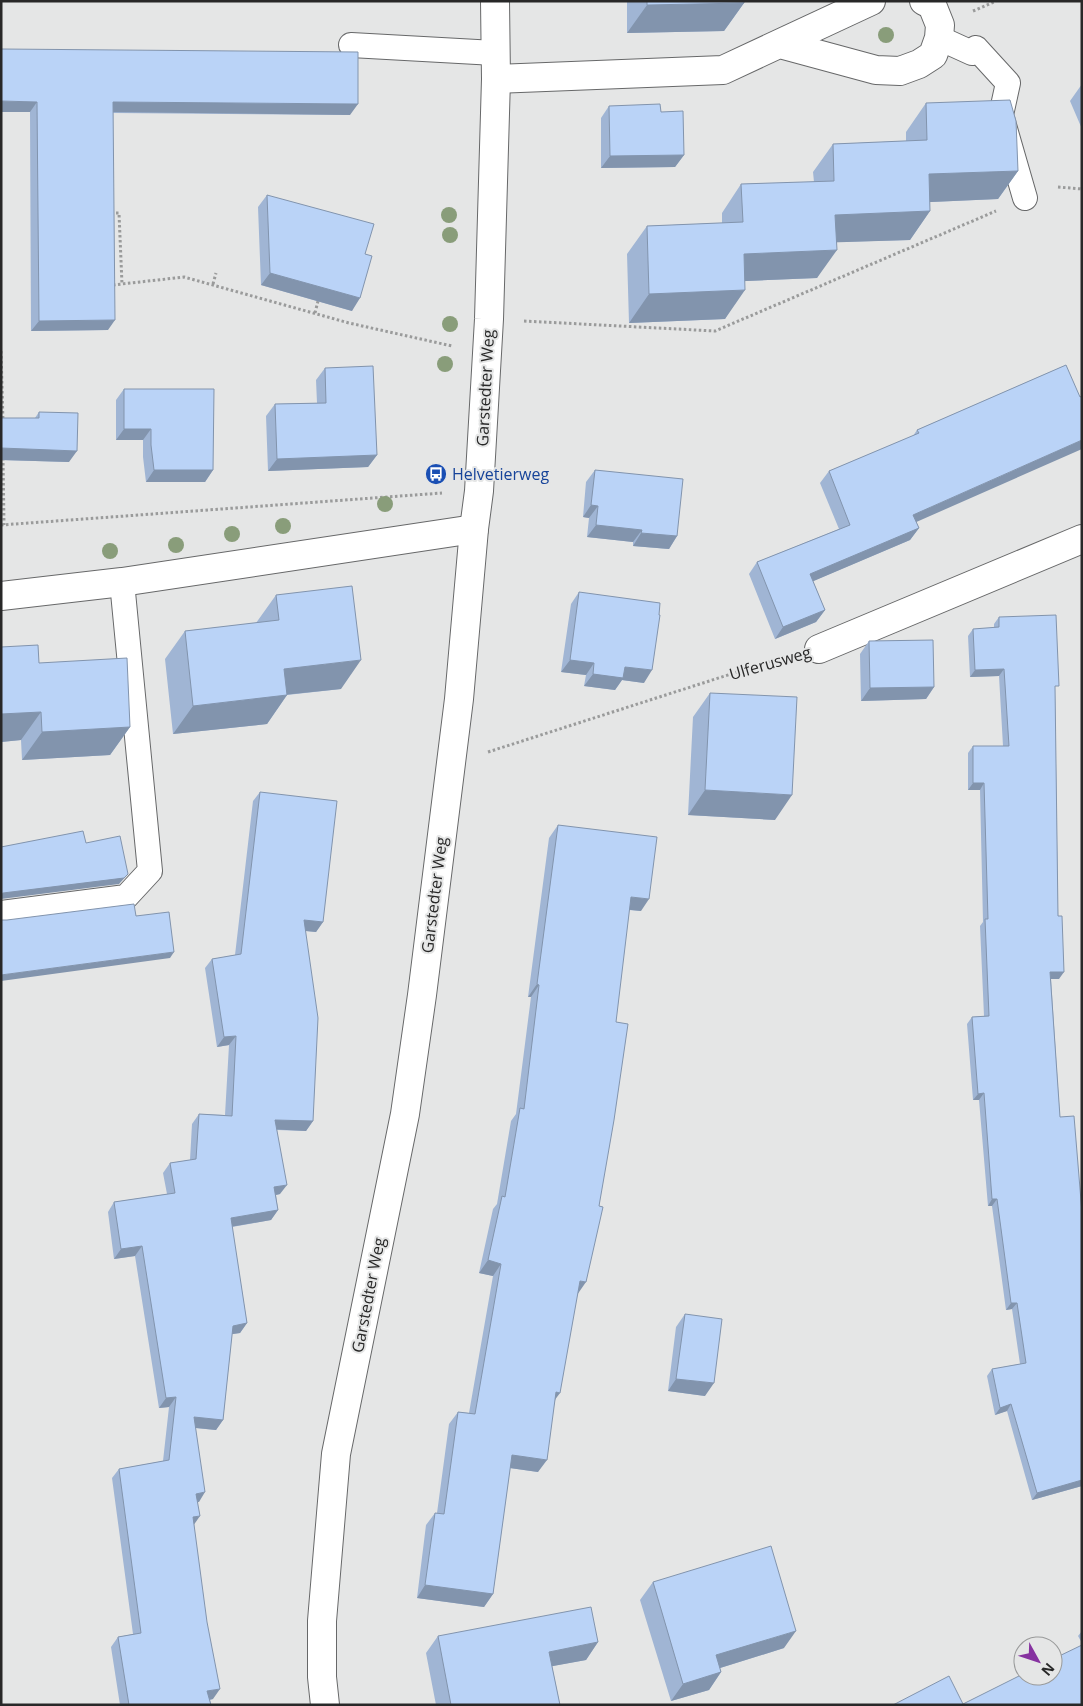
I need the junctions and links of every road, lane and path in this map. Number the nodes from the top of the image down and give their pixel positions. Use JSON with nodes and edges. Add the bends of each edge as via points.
{"nodes":[{"id":1,"x":495,"y":1,"type":"edge"},
{"id":2,"x":870,"y":1,"type":"edge"},
{"id":3,"x":924,"y":1,"type":"edge"},
{"id":4,"x":940,"y":38,"type":"junction"},
{"id":5,"x":780,"y":44,"type":"junction"},
{"id":6,"x":351,"y":45,"type":"dead end"},
{"id":7,"x":496,"y":66,"type":"junction"},
{"id":8,"x":1082,"y":189,"type":"edge"},
{"id":9,"x":1025,"y":198,"type":"junction"},
{"id":10,"x":107,"y":213,"type":"edge"},
{"id":11,"x":216,"y":273,"type":"dead end"},
{"id":12,"x":122,"y":284,"type":"junction"},
{"id":13,"x":213,"y":284,"type":"junction"},
{"id":14,"x":107,"y":286,"type":"edge"},
{"id":15,"x":318,"y":301,"type":"edge"},
{"id":16,"x":315,"y":313,"type":"junction"},
{"id":17,"x":490,"y":319,"type":"junction"},
{"id":18,"x":1,"y":351,"type":"edge"},
{"id":19,"x":487,"y":354,"type":"junction"},
{"id":20,"x":3,"y":428,"type":"edge"},
{"id":21,"x":3,"y":457,"type":"edge"},
{"id":22,"x":479,"y":491,"type":"junction"},
{"id":23,"x":3,"y":525,"type":"edge"},
{"id":24,"x":474,"y":529,"type":"junction"},
{"id":25,"x":1082,"y":539,"type":"edge"},
{"id":26,"x":122,"y":582,"type":"junction"},
{"id":27,"x":1,"y":596,"type":"edge"},
{"id":28,"x":819,"y":649,"type":"joint"},
{"id":29,"x":450,"y":764,"type":"junction"},
{"id":30,"x":1,"y":913,"type":"edge"},
{"id":31,"x":325,"y":1705,"type":"edge"}],
"edges":[{"from":1,"to":7,"type":"main road","name":"Garstedter Weg"},
{"from":2,"to":5,"type":"main road"},
{"from":3,"to":4,"type":"main road","via":[[932,5],[940,25]]},
{"from":4,"to":5,"type":"main road","via":[[934,55],[900,71],[876,70]]},
{"from":4,"to":9,"type":"lane","via":[[972,53],[976,48],[1008,83],[1002,115]]},
{"from":5,"to":7,"type":"main road","via":[[723,70]]},
{"from":6,"to":7,"type":"lane"},
{"from":7,"to":17,"type":"main road","name":"Garstedter Weg"},
{"from":8,"to":9,"type":"path","via":[[1059,187]]},
{"from":9,"to":17,"type":"path","via":[[715,331]]},
{"from":10,"to":12,"type":"path","via":[[119,213]]},
{"from":11,"to":13,"type":"path"},
{"from":12,"to":13,"type":"path","via":[[184,276]]},
{"from":12,"to":14,"type":"path"},
{"from":13,"to":16,"type":"path"},
{"from":15,"to":16,"type":"path"},
{"from":16,"to":19,"type":"path"},
{"from":17,"to":19,"type":"main road","name":"Garstedter Weg"},
{"from":18,"to":20,"type":"path"},
{"from":19,"to":22,"type":"main road","name":"Garstedter Weg"},
{"from":21,"to":23,"type":"path"},
{"from":22,"to":23,"type":"path"},
{"from":22,"to":24,"type":"main road","name":"Garstedter Weg"},
{"from":24,"to":26,"type":"main road"},
{"from":24,"to":29,"type":"main road","name":"Garstedter Weg"},
{"from":25,"to":28,"type":"main road","name":"Ulferusweg"},
{"from":26,"to":27,"type":"main road"},
{"from":26,"to":30,"type":"lane","via":[[150,871],[126,896]]},
{"from":28,"to":29,"type":"path","name":"Ulferusweg","via":[[781,658]]},
{"from":29,"to":31,"type":"main road","name":"Garstedter Weg","via":[[404,1114],[336,1454],[322,1622]]}]}
